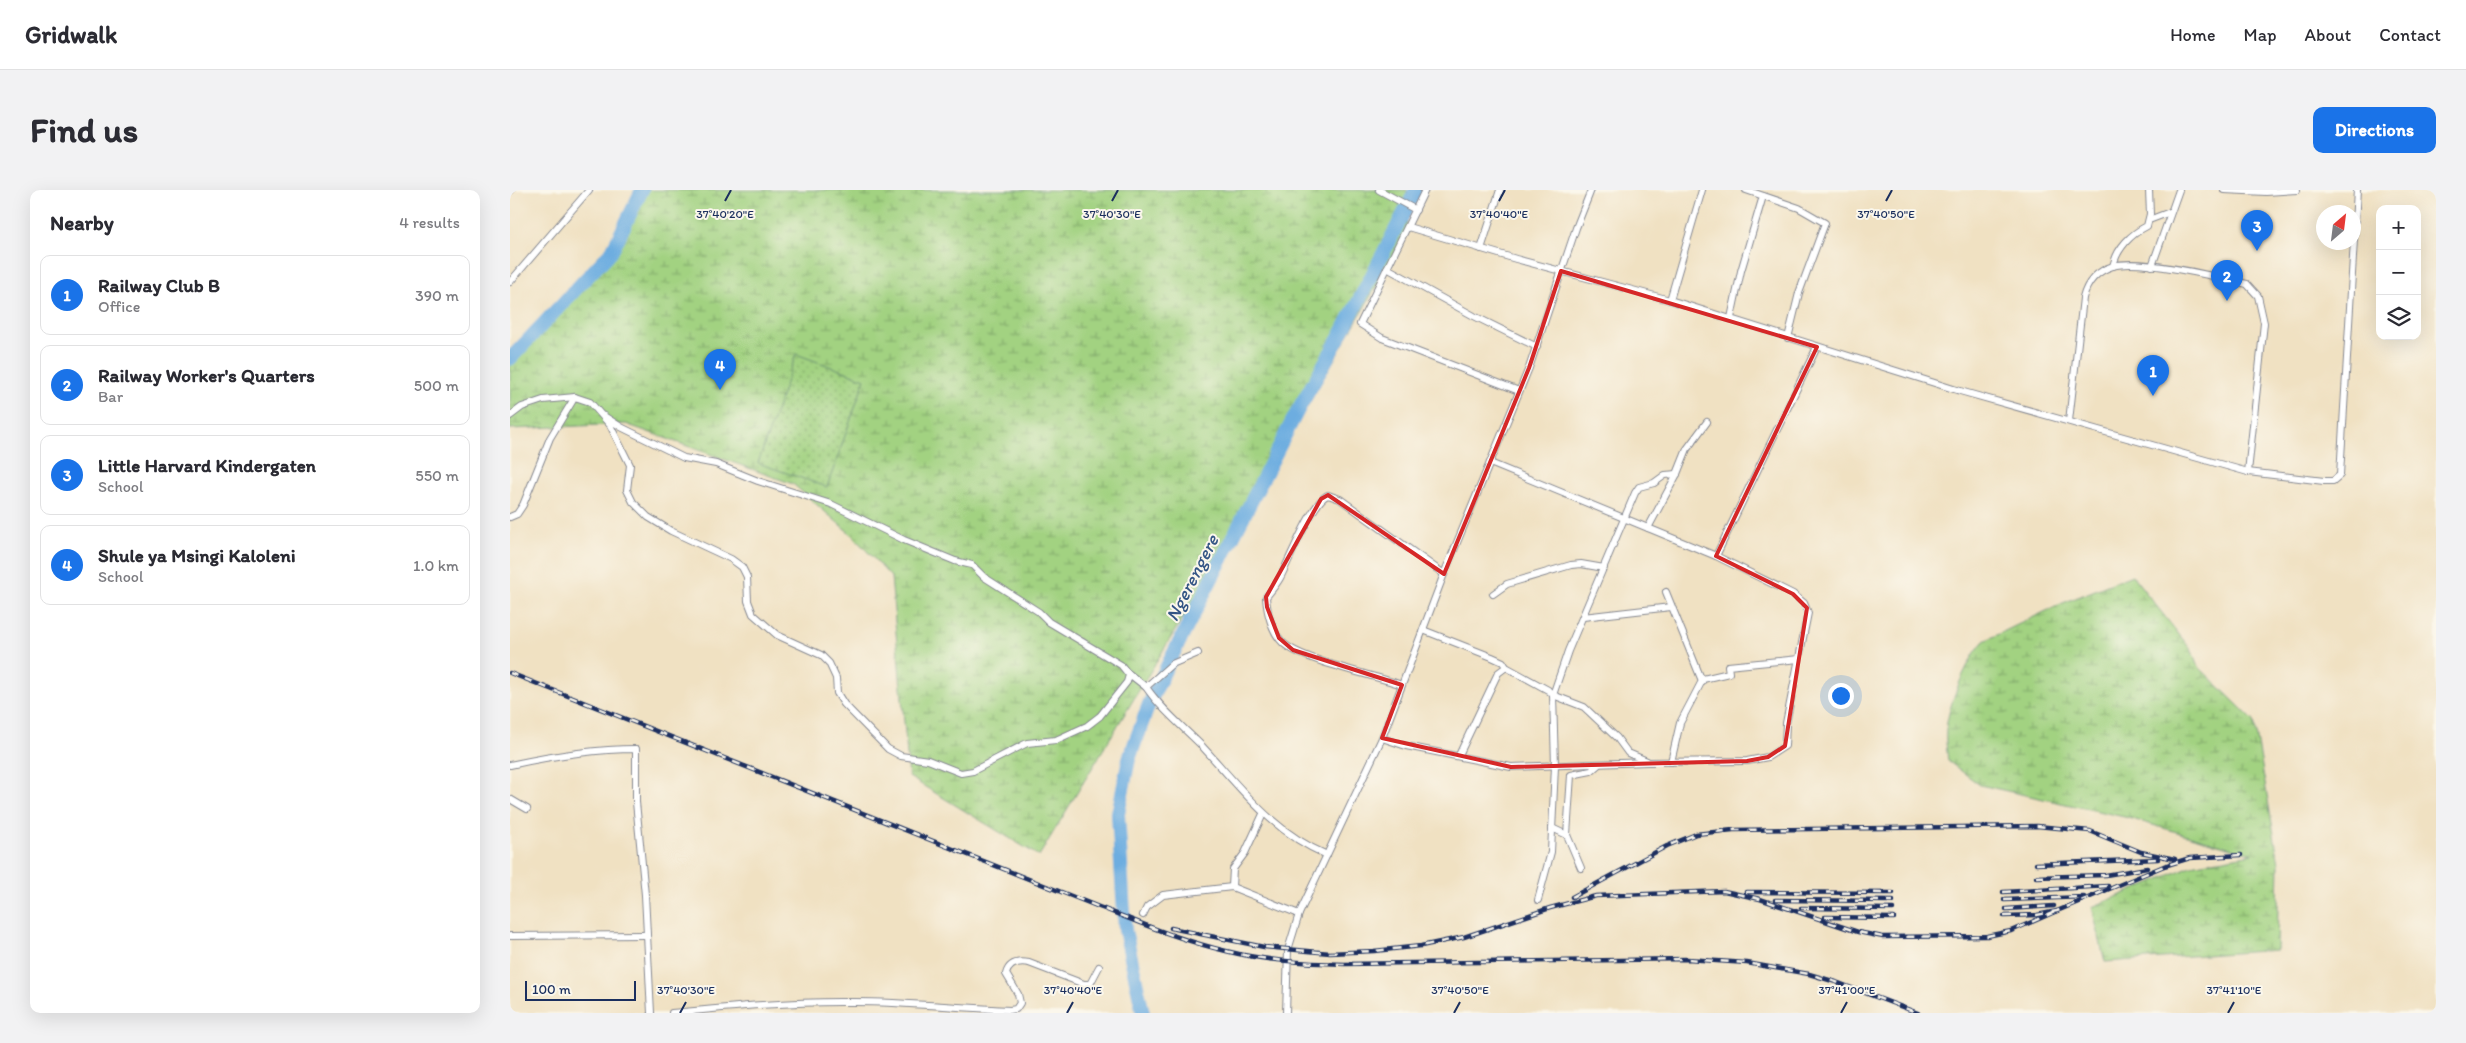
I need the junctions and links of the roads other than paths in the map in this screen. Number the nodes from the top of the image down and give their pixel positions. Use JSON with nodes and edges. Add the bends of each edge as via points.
{"nodes":[{"id":1,"x":589,"y":190,"type":"edge"},
{"id":2,"x":1379,"y":190,"type":"edge"},
{"id":3,"x":1425,"y":190,"type":"edge"},
{"id":4,"x":1500,"y":190,"type":"edge"},
{"id":5,"x":1591,"y":190,"type":"edge"},
{"id":6,"x":1702,"y":190,"type":"edge"},
{"id":7,"x":1746,"y":190,"type":"edge"},
{"id":8,"x":2149,"y":190,"type":"edge"},
{"id":9,"x":2179,"y":190,"type":"edge"},
{"id":10,"x":2224,"y":190,"type":"edge"},
{"id":11,"x":2297,"y":190,"type":"edge"},
{"id":12,"x":2357,"y":190,"type":"edge"},
{"id":13,"x":1763,"y":196,"type":"junction"},
{"id":14,"x":1416,"y":210,"type":"junction"},
{"id":15,"x":2170,"y":212,"type":"junction"},
{"id":16,"x":2149,"y":220,"type":"junction"},
{"id":17,"x":1408,"y":227,"type":"junction"},
{"id":18,"x":1481,"y":249,"type":"junction"},
{"id":19,"x":2113,"y":266,"type":"junction"},
{"id":20,"x":2152,"y":266,"type":"junction"},
{"id":21,"x":1387,"y":268,"type":"junction"},
{"id":22,"x":1561,"y":271,"type":"junction"},
{"id":23,"x":510,"y":282,"type":"edge"},
{"id":24,"x":1670,"y":300,"type":"junction"},
{"id":25,"x":1731,"y":318,"type":"junction"},
{"id":26,"x":1788,"y":338,"type":"junction"},
{"id":27,"x":1537,"y":347,"type":"junction"},
{"id":28,"x":1817,"y":347,"type":"junction"},
{"id":29,"x":1519,"y":391,"type":"junction"},
{"id":30,"x":575,"y":397,"type":"junction"},
{"id":31,"x":510,"y":416,"type":"edge"},
{"id":32,"x":604,"y":416,"type":"junction"},
{"id":33,"x":2069,"y":421,"type":"junction"},
{"id":34,"x":1707,"y":422,"type":"dead end"},
{"id":35,"x":1490,"y":463,"type":"junction"},
{"id":36,"x":2248,"y":472,"type":"junction"},
{"id":37,"x":1677,"y":474,"type":"junction"},
{"id":38,"x":510,"y":517,"type":"edge"},
{"id":39,"x":1624,"y":517,"type":"junction"},
{"id":40,"x":1648,"y":528,"type":"junction"},
{"id":41,"x":1716,"y":556,"type":"junction"},
{"id":42,"x":1604,"y":568,"type":"junction"},
{"id":43,"x":1444,"y":574,"type":"junction"},
{"id":44,"x":1666,"y":592,"type":"dead end"},
{"id":45,"x":1493,"y":594,"type":"dead end"},
{"id":46,"x":1672,"y":607,"type":"junction"},
{"id":47,"x":1583,"y":617,"type":"junction"},
{"id":48,"x":1423,"y":630,"type":"junction"},
{"id":49,"x":1198,"y":653,"type":"dead end"},
{"id":50,"x":1799,"y":659,"type":"junction"},
{"id":51,"x":1506,"y":667,"type":"junction"},
{"id":52,"x":1128,"y":673,"type":"junction"},
{"id":53,"x":1702,"y":681,"type":"junction"},
{"id":54,"x":1402,"y":685,"type":"junction"},
{"id":55,"x":1146,"y":687,"type":"junction"},
{"id":56,"x":1553,"y":695,"type":"junction"},
{"id":57,"x":1382,"y":738,"type":"junction"},
{"id":58,"x":1459,"y":755,"type":"junction"},
{"id":59,"x":1648,"y":762,"type":"junction"},
{"id":60,"x":1671,"y":762,"type":"junction"},
{"id":61,"x":510,"y":765,"type":"edge"},
{"id":62,"x":1598,"y":765,"type":"junction"},
{"id":63,"x":1555,"y":766,"type":"junction"},
{"id":64,"x":1571,"y":766,"type":"junction"},
{"id":65,"x":1571,"y":775,"type":"junction"},
{"id":66,"x":510,"y":799,"type":"edge"},
{"id":67,"x":527,"y":809,"type":"dead end"},
{"id":68,"x":1263,"y":814,"type":"junction"},
{"id":69,"x":1552,"y":828,"type":"junction"},
{"id":70,"x":1567,"y":835,"type":"junction"},
{"id":71,"x":1327,"y":855,"type":"junction"},
{"id":72,"x":1581,"y":868,"type":"dead end"},
{"id":73,"x":1232,"y":886,"type":"junction"},
{"id":74,"x":1538,"y":900,"type":"dead end"},
{"id":75,"x":1299,"y":914,"type":"junction"},
{"id":76,"x":1143,"y":915,"type":"dead end"},
{"id":77,"x":646,"y":935,"type":"junction"},
{"id":78,"x":510,"y":936,"type":"edge"},
{"id":79,"x":1099,"y":967,"type":"dead end"},
{"id":80,"x":651,"y":1013,"type":"edge"},
{"id":81,"x":672,"y":1013,"type":"edge"},
{"id":82,"x":1286,"y":1013,"type":"edge"}],
"edges":[{"from":1,"to":23,"type":"street"},
{"from":2,"to":14,"type":"street"},
{"from":3,"to":14,"type":"street"},
{"from":4,"to":18,"type":"street"},
{"from":5,"to":22,"type":"street"},
{"from":6,"to":24,"type":"street"},
{"from":7,"to":13,"type":"street"},
{"from":8,"to":16,"type":"street"},
{"from":9,"to":15,"type":"street"},
{"from":10,"to":11,"type":"street"},
{"from":12,"to":36,"type":"street","via":[[2340,476],[2333,481],[2324,481]]},
{"from":13,"to":25,"type":"street"},
{"from":13,"to":26,"type":"street","via":[[1808,212],[1826,225],[1799,293]]},
{"from":14,"to":17,"type":"street"},
{"from":15,"to":16,"type":"street"},
{"from":15,"to":20,"type":"street"},
{"from":16,"to":19,"type":"street","via":[[2147,226],[2135,232],[2119,248]]},
{"from":17,"to":18,"type":"street"},
{"from":17,"to":21,"type":"street"},
{"from":18,"to":22,"type":"street"},
{"from":19,"to":20,"type":"street"},
{"from":19,"to":33,"type":"street","via":[[2097,273],[2085,291]]},
{"from":20,"to":36,"type":"street","via":[[2247,284],[2258,296],[2263,331]]},
{"from":21,"to":27,"type":"street","via":[[1480,320]]},
{"from":21,"to":29,"type":"street","via":[[1360,319],[1364,329]]},
{"from":22,"to":24,"type":"street"},
{"from":22,"to":27,"type":"street"},
{"from":24,"to":25,"type":"street"},
{"from":25,"to":26,"type":"street"},
{"from":26,"to":28,"type":"street"},
{"from":27,"to":29,"type":"street"},
{"from":28,"to":33,"type":"street","via":[[1968,394]]},
{"from":28,"to":41,"type":"street"},
{"from":29,"to":35,"type":"street"},
{"from":30,"to":31,"type":"street","via":[[543,400],[522,407]]},
{"from":30,"to":32,"type":"street","via":[[590,402]]},
{"from":30,"to":38,"type":"street","via":[[550,438],[523,505],[517,514]]},
{"from":32,"to":52,"type":"street","via":[[684,458],[716,464],[831,504],[904,540],[972,565],[984,577],[1040,612],[1044,619],[1121,665]]},
{"from":32,"to":52,"type":"street","via":[[630,465],[627,490],[633,502],[648,517],[670,531],[742,566],[753,614],[777,636],[821,654],[829,662],[836,678],[837,693],[844,704],[888,749],[901,756],[928,760],[961,773],[973,771],[1027,743],[1056,740],[1087,726],[1100,716],[1126,684]]},
{"from":33,"to":36,"type":"street"},
{"from":34,"to":37,"type":"street","via":[[1687,449]]},
{"from":35,"to":39,"type":"street"},
{"from":35,"to":43,"type":"street"},
{"from":37,"to":39,"type":"street","via":[[1665,475],[1654,483],[1639,487]]},
{"from":37,"to":40,"type":"street"},
{"from":39,"to":40,"type":"street"},
{"from":39,"to":42,"type":"street"},
{"from":40,"to":41,"type":"street"},
{"from":41,"to":50,"type":"street","via":[[1793,594],[1804,603],[1808,613]]},
{"from":42,"to":45,"type":"street","via":[[1571,565],[1506,584]]},
{"from":42,"to":47,"type":"street"},
{"from":43,"to":48,"type":"street"},
{"from":43,"to":54,"type":"street","via":[[1348,504],[1328,495],[1321,499],[1279,580],[1266,597],[1273,627],[1288,646],[1321,660]]},
{"from":44,"to":46,"type":"street"},
{"from":46,"to":47,"type":"street"},
{"from":46,"to":53,"type":"street"},
{"from":47,"to":56,"type":"street"},
{"from":48,"to":51,"type":"street","via":[[1490,655]]},
{"from":48,"to":54,"type":"street"},
{"from":49,"to":55,"type":"street","via":[[1172,664]]},
{"from":50,"to":53,"type":"street","via":[[1728,666],[1729,673],[1713,675]]},
{"from":50,"to":60,"type":"street","via":[[1783,748],[1755,761]]},
{"from":51,"to":56,"type":"street"},
{"from":51,"to":58,"type":"street","via":[[1498,673]]},
{"from":52,"to":55,"type":"street"},
{"from":53,"to":60,"type":"street","via":[[1680,723]]},
{"from":54,"to":57,"type":"street"},
{"from":55,"to":68,"type":"street","via":[[1155,701]]},
{"from":56,"to":59,"type":"street","via":[[1584,707],[1628,752]]},
{"from":56,"to":63,"type":"street"},
{"from":57,"to":58,"type":"street","via":[[1406,746]]},
{"from":57,"to":71,"type":"street"},
{"from":58,"to":63,"type":"street","via":[[1511,767]]},
{"from":59,"to":60,"type":"street"},
{"from":59,"to":62,"type":"street"},
{"from":61,"to":77,"type":"street","via":[[591,751],[636,749],[636,802]]},
{"from":62,"to":64,"type":"street"},
{"from":62,"to":65,"type":"street","via":[[1591,771]]},
{"from":63,"to":64,"type":"street"},
{"from":63,"to":69,"type":"street"},
{"from":64,"to":65,"type":"street"},
{"from":65,"to":70,"type":"street"},
{"from":66,"to":67,"type":"street"},
{"from":68,"to":71,"type":"street","via":[[1289,834]]},
{"from":68,"to":73,"type":"street","via":[[1234,869]]},
{"from":69,"to":70,"type":"street"},
{"from":69,"to":74,"type":"street","via":[[1550,852]]},
{"from":70,"to":72,"type":"street"},
{"from":71,"to":75,"type":"street"},
{"from":73,"to":75,"type":"street"},
{"from":73,"to":76,"type":"street","via":[[1163,895],[1147,907]]},
{"from":75,"to":82,"type":"street","via":[[1288,950]]},
{"from":77,"to":78,"type":"street"},
{"from":77,"to":80,"type":"street"},
{"from":79,"to":81,"type":"street","via":[[1090,984],[1084,984],[1028,963],[1011,965],[1006,974],[1020,1004],[1010,1010],[855,1002],[766,1004]]}]}
